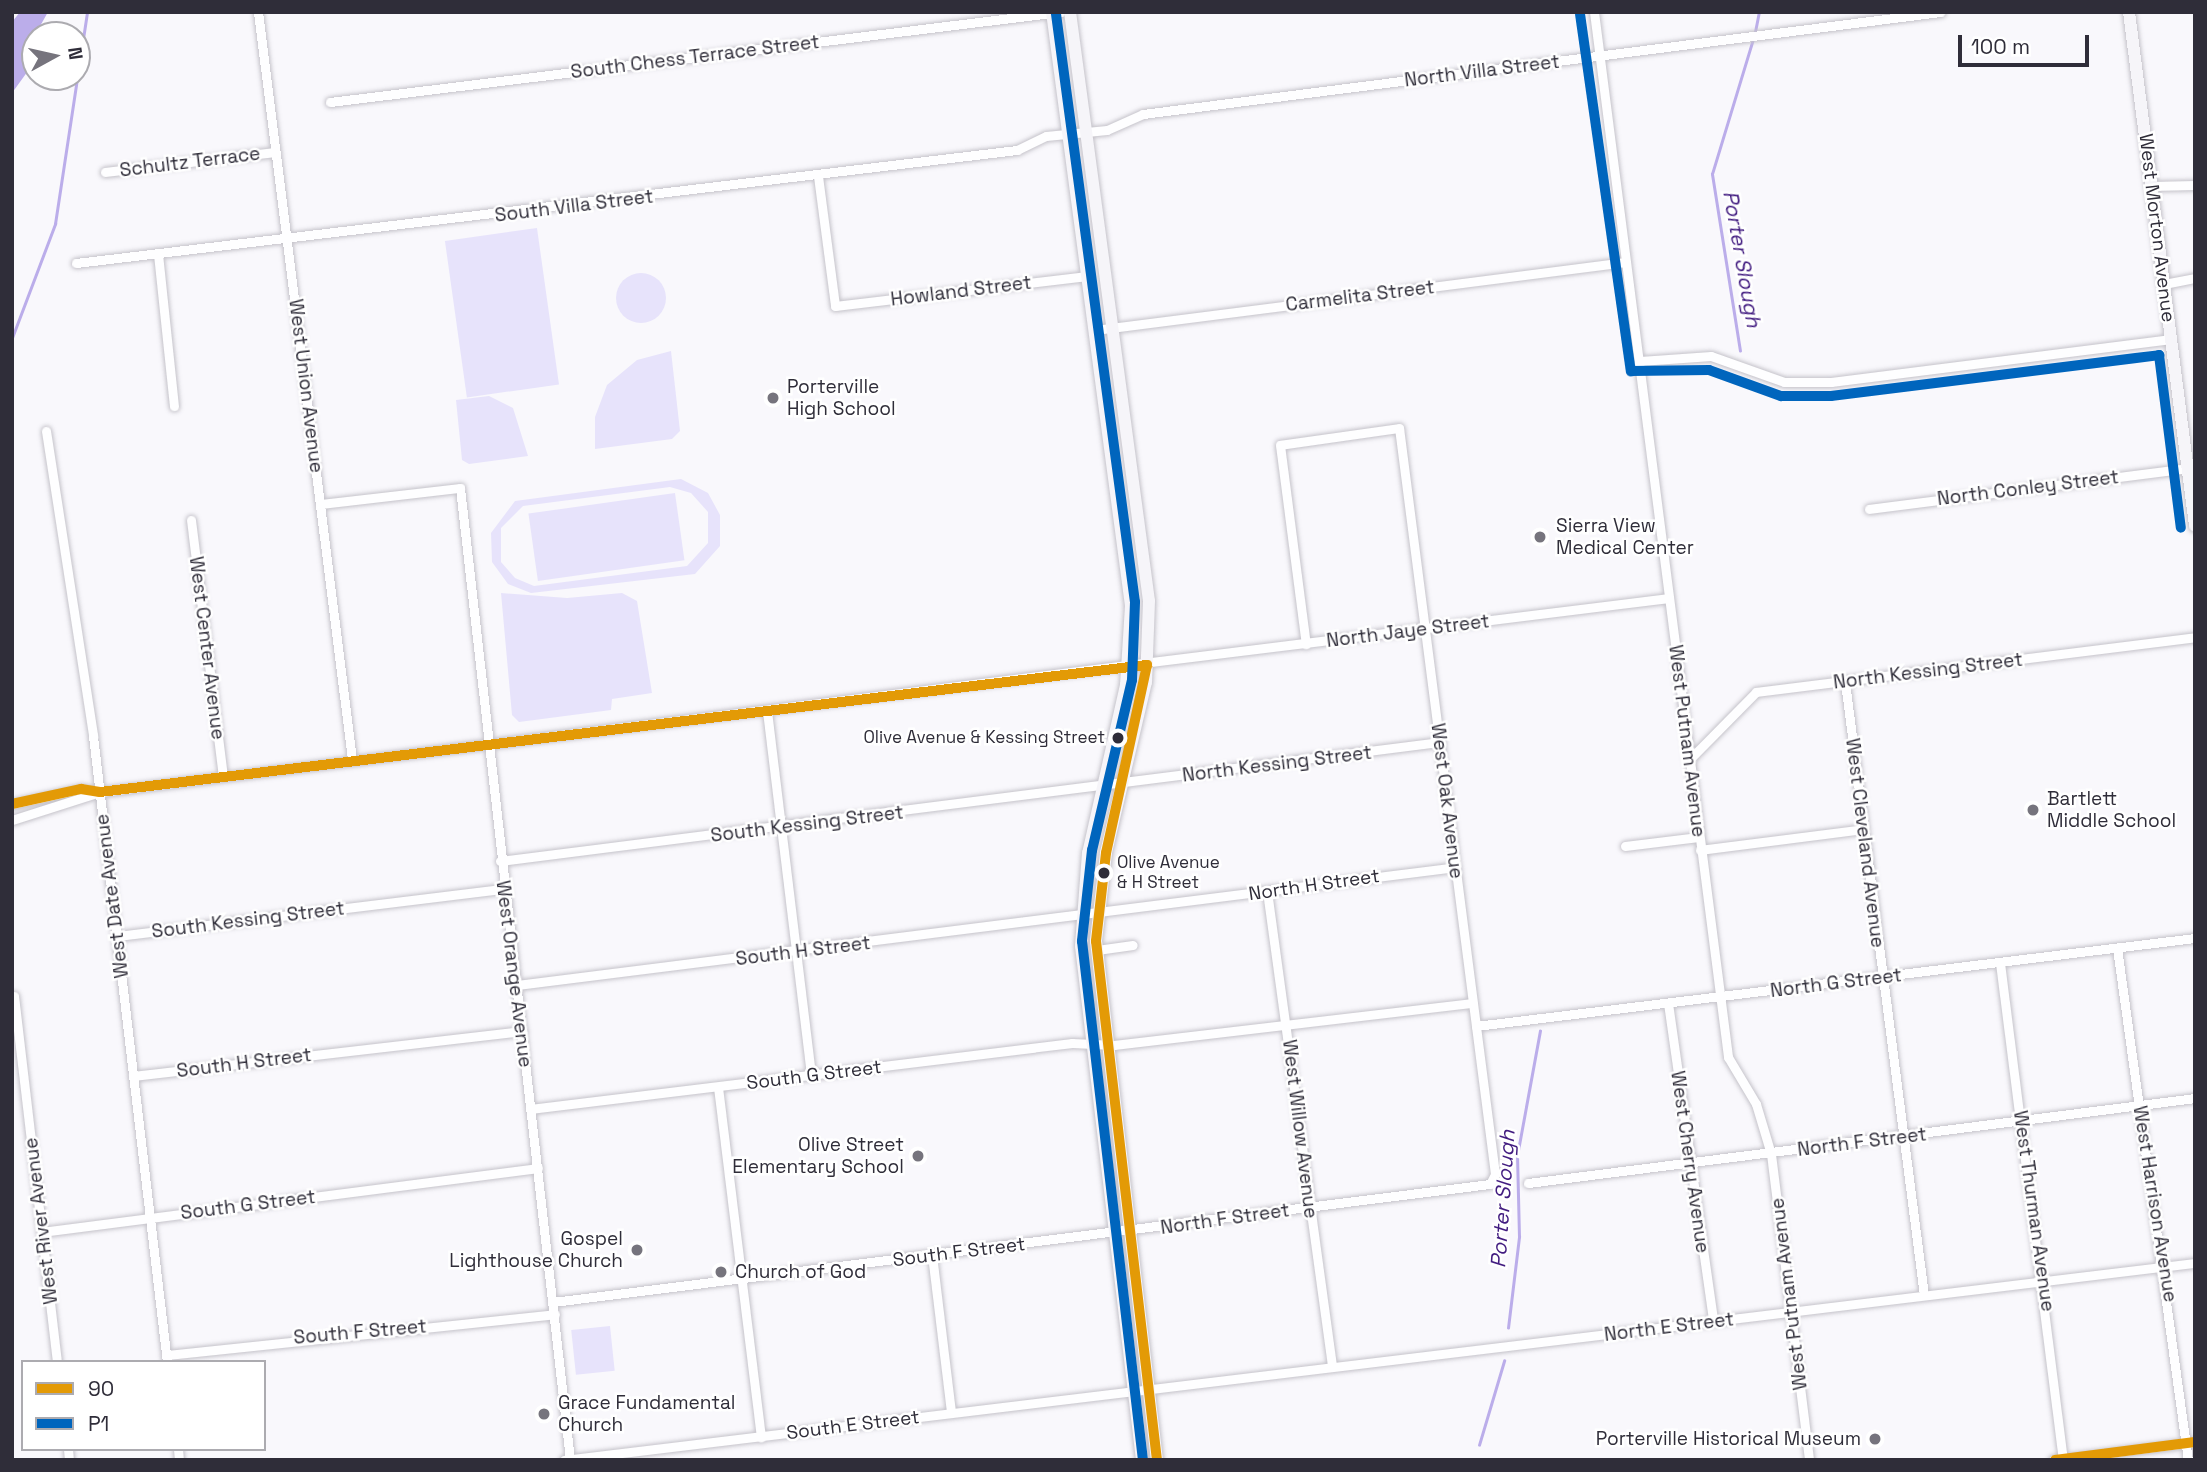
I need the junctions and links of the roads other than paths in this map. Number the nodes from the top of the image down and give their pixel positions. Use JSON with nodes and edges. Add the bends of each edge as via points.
{"nodes":[{"id":1,"x":258,"y":12,"type":"edge"},
{"id":2,"x":1070,"y":12,"type":"edge"},
{"id":3,"x":1594,"y":12,"type":"edge"},
{"id":4,"x":1940,"y":12,"type":"edge"},
{"id":5,"x":2129,"y":12,"type":"edge"},
{"id":6,"x":1055,"y":13,"type":"edge"},
{"id":7,"x":1600,"y":56,"type":"junction"},
{"id":8,"x":330,"y":102,"type":"dead end"},
{"id":9,"x":1086,"y":132,"type":"junction"},
{"id":10,"x":1068,"y":134,"type":"junction"},
{"id":11,"x":275,"y":152,"type":"junction"},
{"id":12,"x":104,"y":172,"type":"dead end"},
{"id":13,"x":818,"y":176,"type":"junction"},
{"id":14,"x":2195,"y":185,"type":"edge"},
{"id":15,"x":2151,"y":186,"type":"junction"},
{"id":16,"x":287,"y":240,"type":"junction"},
{"id":17,"x":158,"y":254,"type":"junction"},
{"id":18,"x":76,"y":262,"type":"dead end"},
{"id":19,"x":1626,"y":262,"type":"junction"},
{"id":20,"x":1087,"y":276,"type":"junction"},
{"id":21,"x":2195,"y":278,"type":"edge"},
{"id":22,"x":2164,"y":284,"type":"junction"},
{"id":23,"x":1113,"y":328,"type":"junction"},
{"id":24,"x":1094,"y":330,"type":"junction"},
{"id":25,"x":2171,"y":339,"type":"junction"},
{"id":26,"x":1640,"y":361,"type":"junction"},
{"id":27,"x":174,"y":406,"type":"dead end"},
{"id":28,"x":46,"y":431,"type":"dead end"},
{"id":29,"x":2188,"y":468,"type":"junction"},
{"id":30,"x":1116,"y":485,"type":"junction"},
{"id":31,"x":321,"y":504,"type":"junction"},
{"id":32,"x":1869,"y":509,"type":"dead end"},
{"id":33,"x":191,"y":520,"type":"dead end"},
{"id":34,"x":2195,"y":526,"type":"edge"},
{"id":35,"x":1146,"y":575,"type":"junction"},
{"id":36,"x":1669,"y":598,"type":"junction"},
{"id":37,"x":1425,"y":628,"type":"junction"},
{"id":38,"x":2195,"y":637,"type":"edge"},
{"id":39,"x":1306,"y":644,"type":"junction"},
{"id":40,"x":1147,"y":665,"type":"junction"},
{"id":41,"x":1128,"y":667,"type":"junction"},
{"id":42,"x":1845,"y":682,"type":"junction"},
{"id":43,"x":767,"y":711,"type":"junction"},
{"id":44,"x":1440,"y":743,"type":"junction"},
{"id":45,"x":491,"y":745,"type":"junction"},
{"id":46,"x":1688,"y":755,"type":"junction"},
{"id":47,"x":352,"y":759,"type":"junction"},
{"id":48,"x":223,"y":776,"type":"junction"},
{"id":49,"x":1113,"y":786,"type":"junction"},
{"id":50,"x":100,"y":792,"type":"junction"},
{"id":51,"x":12,"y":804,"type":"edge"},
{"id":52,"x":12,"y":820,"type":"edge"},
{"id":53,"x":780,"y":828,"type":"junction"},
{"id":54,"x":1863,"y":829,"type":"junction"},
{"id":55,"x":1698,"y":837,"type":"junction"},
{"id":56,"x":1625,"y":846,"type":"dead end"},
{"id":57,"x":1700,"y":850,"type":"junction"},
{"id":58,"x":500,"y":861,"type":"junction"},
{"id":59,"x":1456,"y":867,"type":"junction"},
{"id":60,"x":503,"y":889,"type":"junction"},
{"id":61,"x":1267,"y":891,"type":"junction"},
{"id":62,"x":1089,"y":914,"type":"junction"},
{"id":63,"x":118,"y":936,"type":"junction"},
{"id":64,"x":2195,"y":938,"type":"edge"},
{"id":65,"x":1133,"y":945,"type":"dead end"},
{"id":66,"x":2117,"y":948,"type":"junction"},
{"id":67,"x":1097,"y":950,"type":"junction"},
{"id":68,"x":798,"y":952,"type":"junction"},
{"id":69,"x":2000,"y":963,"type":"junction"},
{"id":70,"x":1883,"y":977,"type":"junction"},
{"id":71,"x":517,"y":985,"type":"junction"},
{"id":72,"x":14,"y":996,"type":"dead end"},
{"id":73,"x":1720,"y":997,"type":"junction"},
{"id":74,"x":1473,"y":1003,"type":"junction"},
{"id":75,"x":1668,"y":1003,"type":"junction"},
{"id":76,"x":1286,"y":1023,"type":"junction"},
{"id":77,"x":1476,"y":1026,"type":"junction"},
{"id":78,"x":522,"y":1031,"type":"junction"},
{"id":79,"x":1098,"y":1042,"type":"junction"},
{"id":80,"x":811,"y":1075,"type":"junction"},
{"id":81,"x":133,"y":1076,"type":"junction"},
{"id":82,"x":718,"y":1087,"type":"junction"},
{"id":83,"x":2195,"y":1098,"type":"edge"},
{"id":84,"x":2140,"y":1106,"type":"junction"},
{"id":85,"x":530,"y":1109,"type":"junction"},
{"id":86,"x":1100,"y":1114,"type":"junction"},
{"id":87,"x":2022,"y":1122,"type":"junction"},
{"id":88,"x":1902,"y":1137,"type":"junction"},
{"id":89,"x":1119,"y":1152,"type":"junction"},
{"id":90,"x":1771,"y":1154,"type":"junction"},
{"id":91,"x":1691,"y":1164,"type":"junction"},
{"id":92,"x":538,"y":1168,"type":"junction"},
{"id":93,"x":1495,"y":1174,"type":"joint"},
{"id":94,"x":1528,"y":1183,"type":"dead end"},
{"id":95,"x":1311,"y":1208,"type":"junction"},
{"id":96,"x":150,"y":1218,"type":"junction"},
{"id":97,"x":42,"y":1232,"type":"junction"},
{"id":98,"x":1129,"y":1232,"type":"junction"},
{"id":99,"x":1114,"y":1233,"type":"junction"},
{"id":100,"x":932,"y":1255,"type":"junction"},
{"id":101,"x":2195,"y":1263,"type":"edge"},
{"id":102,"x":2166,"y":1266,"type":"junction"},
{"id":103,"x":741,"y":1279,"type":"junction"},
{"id":104,"x":2045,"y":1283,"type":"junction"},
{"id":105,"x":1924,"y":1295,"type":"junction"},
{"id":106,"x":553,"y":1303,"type":"junction"},
{"id":107,"x":1791,"y":1312,"type":"junction"},
{"id":108,"x":555,"y":1314,"type":"junction"},
{"id":109,"x":1713,"y":1321,"type":"junction"},
{"id":110,"x":167,"y":1358,"type":"edge"},
{"id":111,"x":57,"y":1360,"type":"edge"},
{"id":112,"x":1332,"y":1366,"type":"junction"},
{"id":113,"x":1142,"y":1391,"type":"junction"},
{"id":114,"x":951,"y":1412,"type":"junction"},
{"id":115,"x":761,"y":1437,"type":"junction"},
{"id":116,"x":2190,"y":1442,"type":"edge"},
{"id":117,"x":570,"y":1459,"type":"edge"},
{"id":118,"x":2060,"y":1459,"type":"edge"},
{"id":119,"x":564,"y":1460,"type":"edge"},
{"id":120,"x":1142,"y":1460,"type":"edge"},
{"id":121,"x":1157,"y":1460,"type":"edge"},
{"id":122,"x":1809,"y":1460,"type":"edge"},
{"id":123,"x":2188,"y":1460,"type":"edge"}],
"edges":[{"from":1,"to":11,"type":"street","name":"West Union Avenue"},
{"from":2,"to":9,"type":"main road"},
{"from":3,"to":7,"type":"street","name":"West Putnam Avenue"},
{"from":4,"to":7,"type":"street","name":"North Villa Street"},
{"from":5,"to":15,"type":"main road","name":"West Morton Avenue"},
{"from":6,"to":8,"type":"street","name":"South Chess Terrace Street"},
{"from":6,"to":10,"type":"main road"},
{"from":7,"to":9,"type":"street","name":"North Villa Street","via":[[1143,114]]},
{"from":7,"to":19,"type":"street","name":"West Putnam Avenue"},
{"from":9,"to":10,"type":"street","name":"North Villa Street"},
{"from":9,"to":23,"type":"main road"},
{"from":10,"to":13,"type":"street","name":"South Villa Street","via":[[1017,150]]},
{"from":10,"to":20,"type":"main road"},
{"from":11,"to":12,"type":"street","name":"Schultz Terrace"},
{"from":11,"to":16,"type":"street","name":"West Union Avenue"},
{"from":13,"to":16,"type":"street","name":"South Villa Street"},
{"from":13,"to":20,"type":"street","name":"Howland Street","via":[[835,306]]},
{"from":14,"to":15,"type":"street"},
{"from":15,"to":22,"type":"main road","name":"West Morton Avenue"},
{"from":16,"to":17,"type":"street","name":"South Villa Street"},
{"from":16,"to":31,"type":"street","name":"West Union Avenue"},
{"from":17,"to":18,"type":"street","name":"South Villa Street"},
{"from":17,"to":27,"type":"street"},
{"from":19,"to":23,"type":"street","name":"Carmelita Street"},
{"from":19,"to":26,"type":"street","name":"West Putnam Avenue"},
{"from":20,"to":24,"type":"main road"},
{"from":21,"to":22,"type":"street"},
{"from":22,"to":25,"type":"main road","name":"West Morton Avenue"},
{"from":23,"to":24,"type":"street","name":"Carmelita Street"},
{"from":23,"to":35,"type":"main road"},
{"from":24,"to":30,"type":"main road"},
{"from":25,"to":26,"type":"street","via":[[1831,382],[1784,382],[1711,356]]},
{"from":25,"to":29,"type":"main road","name":"West Morton Avenue"},
{"from":26,"to":36,"type":"street","name":"West Putnam Avenue"},
{"from":28,"to":50,"type":"street","name":"West Date Avenue"},
{"from":29,"to":32,"type":"street","name":"North Conley Street"},
{"from":29,"to":34,"type":"main road","name":"West Morton Avenue"},
{"from":30,"to":35,"type":"main road","via":[[1128,502]]},
{"from":30,"to":41,"type":"main road","via":[[1129,588]]},
{"from":31,"to":45,"type":"street","name":"West Orange Avenue","via":[[460,488]]},
{"from":31,"to":47,"type":"street","name":"West Union Avenue"},
{"from":33,"to":48,"type":"street","name":"West Center Avenue"},
{"from":35,"to":40,"type":"main road"},
{"from":36,"to":37,"type":"street","name":"North Jaye Street"},
{"from":36,"to":46,"type":"street","name":"West Putnam Avenue"},
{"from":37,"to":39,"type":"street","name":"North Jaye Street"},
{"from":37,"to":39,"type":"street","name":"West Oak Avenue","via":[[1399,428],[1280,445]]},
{"from":37,"to":44,"type":"street","name":"West Oak Avenue"},
{"from":38,"to":42,"type":"street","name":"North Kessing Street"},
{"from":39,"to":40,"type":"street","name":"North Jaye Street"},
{"from":40,"to":41,"type":"street","name":"North Jaye Street"},
{"from":40,"to":49,"type":"main road"},
{"from":41,"to":43,"type":"street","name":"North Jaye Street"},
{"from":41,"to":49,"type":"main road"},
{"from":42,"to":46,"type":"street","name":"North Kessing Street","via":[[1756,692]]},
{"from":42,"to":54,"type":"street","name":"West Cleveland Avenue"},
{"from":43,"to":45,"type":"street","name":"North Jaye Street"},
{"from":43,"to":53,"type":"street"},
{"from":44,"to":49,"type":"street","name":"North Kessing Street"},
{"from":44,"to":59,"type":"street","name":"West Oak Avenue"},
{"from":45,"to":47,"type":"street","name":"North Jaye Street"},
{"from":45,"to":58,"type":"street","name":"West Orange Avenue","via":[[487,767]]},
{"from":46,"to":55,"type":"street","name":"West Putnam Avenue"},
{"from":47,"to":48,"type":"street","name":"North Jaye Street"},
{"from":48,"to":50,"type":"street","name":"North Jaye Street"},
{"from":49,"to":53,"type":"street","name":"South Kessing Street"},
{"from":49,"to":62,"type":"main road"},
{"from":49,"to":62,"type":"main road"},
{"from":50,"to":51,"type":"street","via":[[81,789]]},
{"from":50,"to":52,"type":"street"},
{"from":50,"to":63,"type":"street","name":"West Date Avenue"},
{"from":53,"to":58,"type":"street","name":"South Kessing Street"},
{"from":53,"to":68,"type":"street"},
{"from":54,"to":57,"type":"street"},
{"from":54,"to":70,"type":"street","name":"West Cleveland Avenue"},
{"from":55,"to":56,"type":"street"},
{"from":55,"to":57,"type":"street","name":"West Putnam Avenue"},
{"from":57,"to":73,"type":"street","name":"West Putnam Avenue"},
{"from":58,"to":60,"type":"street","name":"West Orange Avenue"},
{"from":59,"to":61,"type":"street","name":"North H Street"},
{"from":59,"to":74,"type":"street","name":"West Oak Avenue"},
{"from":60,"to":63,"type":"street","name":"South Kessing Street"},
{"from":60,"to":71,"type":"street","name":"West Orange Avenue"},
{"from":61,"to":62,"type":"street","name":"North H Street"},
{"from":61,"to":76,"type":"street","name":"West Willow Avenue"},
{"from":62,"to":67,"type":"main road"},
{"from":62,"to":68,"type":"street","name":"South H Street"},
{"from":62,"to":79,"type":"main road"},
{"from":63,"to":81,"type":"street","name":"West Date Avenue"},
{"from":64,"to":66,"type":"street","name":"North G Street"},
{"from":65,"to":67,"type":"street"},
{"from":66,"to":69,"type":"street","name":"North G Street"},
{"from":66,"to":84,"type":"street","name":"West Harrison Avenue"},
{"from":67,"to":79,"type":"main road"},
{"from":68,"to":71,"type":"street","name":"South H Street"},
{"from":68,"to":80,"type":"street"},
{"from":69,"to":70,"type":"street","name":"North G Street"},
{"from":69,"to":87,"type":"street","name":"West Thurman Avenue"},
{"from":70,"to":73,"type":"street","name":"North G Street"},
{"from":70,"to":88,"type":"street","name":"West Cleveland Avenue"},
{"from":71,"to":78,"type":"street","name":"West Orange Avenue"},
{"from":72,"to":97,"type":"street","name":"West River Avenue"},
{"from":73,"to":75,"type":"street","name":"North G Street"},
{"from":73,"to":90,"type":"street","name":"West Putnam Avenue","via":[[1728,1057],[1756,1104]]},
{"from":74,"to":76,"type":"street"},
{"from":74,"to":77,"type":"street","name":"West Oak Avenue"},
{"from":75,"to":77,"type":"street","name":"North G Street"},
{"from":75,"to":91,"type":"street","name":"West Cherry Avenue"},
{"from":76,"to":79,"type":"street"},
{"from":76,"to":95,"type":"street","name":"West Willow Avenue"},
{"from":77,"to":93,"type":"street","name":"West Oak Avenue"},
{"from":78,"to":81,"type":"street","name":"South H Street"},
{"from":78,"to":85,"type":"street","name":"West Orange Avenue"},
{"from":79,"to":80,"type":"street","name":"South G Street"},
{"from":79,"to":86,"type":"main road"},
{"from":79,"to":89,"type":"main road"},
{"from":80,"to":82,"type":"street","name":"South G Street"},
{"from":81,"to":96,"type":"street","name":"West Date Avenue"},
{"from":82,"to":85,"type":"street","name":"South G Street"},
{"from":82,"to":103,"type":"street"},
{"from":83,"to":84,"type":"street","name":"North F Street"},
{"from":84,"to":87,"type":"street","name":"North F Street"},
{"from":84,"to":102,"type":"street","name":"West Harrison Avenue"},
{"from":85,"to":92,"type":"street","name":"West Orange Avenue"},
{"from":86,"to":89,"type":"main road"},
{"from":86,"to":99,"type":"main road"},
{"from":87,"to":88,"type":"street","name":"North F Street"},
{"from":87,"to":104,"type":"street","name":"West Thurman Avenue"},
{"from":88,"to":90,"type":"street","name":"North F Street"},
{"from":88,"to":105,"type":"street","name":"West Cleveland Avenue"},
{"from":89,"to":98,"type":"main road"},
{"from":90,"to":91,"type":"street","name":"North F Street"},
{"from":90,"to":107,"type":"street","name":"West Putnam Avenue"},
{"from":91,"to":94,"type":"street","name":"North F Street"},
{"from":91,"to":109,"type":"street","name":"West Cherry Avenue"},
{"from":92,"to":96,"type":"street","name":"South G Street"},
{"from":92,"to":106,"type":"street","name":"West Orange Avenue"},
{"from":93,"to":95,"type":"street","name":"North F Street","via":[[1485,1188]]},
{"from":95,"to":98,"type":"street","name":"North F Street"},
{"from":95,"to":112,"type":"street","name":"West Willow Avenue"},
{"from":96,"to":97,"type":"street","name":"South G Street"},
{"from":96,"to":110,"type":"street","name":"West Date Avenue"},
{"from":97,"to":111,"type":"street","name":"West River Avenue"},
{"from":98,"to":99,"type":"street","name":"North F Street"},
{"from":98,"to":113,"type":"main road"},
{"from":99,"to":100,"type":"street","name":"South F Street"},
{"from":99,"to":113,"type":"main road"},
{"from":100,"to":103,"type":"street","name":"South F Street"},
{"from":100,"to":114,"type":"street"},
{"from":101,"to":102,"type":"street","name":"North E Street"},
{"from":102,"to":104,"type":"street","name":"North E Street"},
{"from":102,"to":116,"type":"street","name":"West Harrison Avenue"},
{"from":103,"to":106,"type":"street","name":"South F Street"},
{"from":103,"to":115,"type":"street"},
{"from":104,"to":105,"type":"street","name":"North E Street"},
{"from":104,"to":118,"type":"street","name":"West Thurman Avenue"},
{"from":105,"to":107,"type":"street","name":"North E Street"},
{"from":106,"to":108,"type":"street","name":"West Orange Avenue"},
{"from":107,"to":109,"type":"street","name":"North E Street"},
{"from":107,"to":122,"type":"street","name":"West Putnam Avenue"},
{"from":108,"to":110,"type":"street","name":"South F Street"},
{"from":108,"to":117,"type":"street","name":"West Orange Avenue"},
{"from":109,"to":112,"type":"street","name":"North E Street"},
{"from":112,"to":113,"type":"street","name":"North E Street"},
{"from":113,"to":114,"type":"street","name":"South E Street"},
{"from":113,"to":120,"type":"main road"},
{"from":113,"to":121,"type":"main road"},
{"from":114,"to":115,"type":"street","name":"South E Street"},
{"from":115,"to":117,"type":"street","name":"South E Street"},
{"from":116,"to":118,"type":"street"},
{"from":116,"to":123,"type":"street","name":"West Harrison Avenue"},
{"from":117,"to":119,"type":"street","name":"South E Street"}]}
